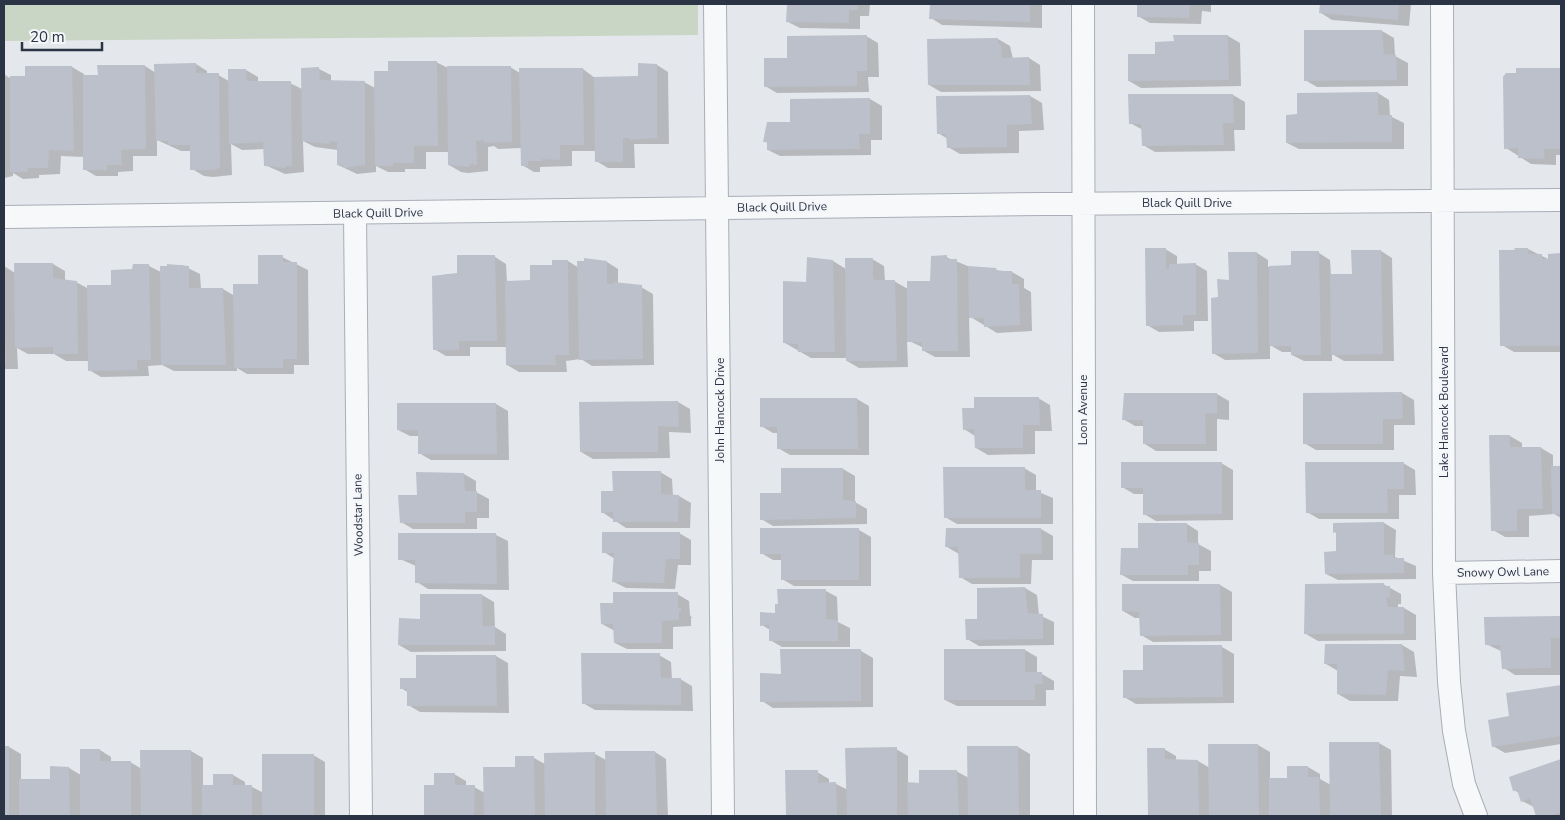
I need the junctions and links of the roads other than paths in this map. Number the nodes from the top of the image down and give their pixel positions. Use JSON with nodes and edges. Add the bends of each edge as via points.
{"nodes":[{"id":1,"x":715,"y":4,"type":"edge"},
{"id":2,"x":1083,"y":4,"type":"edge"},
{"id":3,"x":1442,"y":4,"type":"edge"},
{"id":4,"x":1561,"y":200,"type":"edge"},
{"id":5,"x":1443,"y":202,"type":"junction"},
{"id":6,"x":1084,"y":203,"type":"junction"},
{"id":7,"x":718,"y":208,"type":"junction"},
{"id":8,"x":355,"y":213,"type":"junction"},
{"id":9,"x":4,"y":218,"type":"edge"},
{"id":10,"x":1561,"y":571,"type":"edge"},
{"id":11,"x":1444,"y":573,"type":"junction"},
{"id":12,"x":361,"y":816,"type":"edge"},
{"id":13,"x":723,"y":816,"type":"edge"},
{"id":14,"x":1084,"y":816,"type":"edge"},
{"id":15,"x":1476,"y":816,"type":"edge"}],
"edges":[{"from":1,"to":7,"type":"street","name":"John Hancock Drive"},
{"from":2,"to":6,"type":"street","name":"Loon Avenue"},
{"from":3,"to":5,"type":"street","name":"Lake Hancock Boulevard"},
{"from":4,"to":5,"type":"street","name":"Black Quill Drive"},
{"from":5,"to":6,"type":"street","name":"Black Quill Drive"},
{"from":5,"to":11,"type":"street","name":"Lake Hancock Boulevard"},
{"from":6,"to":7,"type":"street","name":"Black Quill Drive"},
{"from":6,"to":14,"type":"street","name":"Loon Avenue"},
{"from":7,"to":8,"type":"street","name":"Black Quill Drive"},
{"from":7,"to":13,"type":"street","name":"John Hancock Drive"},
{"from":8,"to":9,"type":"street","name":"Black Quill Drive"},
{"from":8,"to":12,"type":"street","name":"Woodstar Lane"},
{"from":10,"to":11,"type":"street","name":"Snowy Owl Lane"},
{"from":11,"to":15,"type":"street","name":"Lake Hancock Boulevard","via":[[1454,731],[1464,784]]}]}
